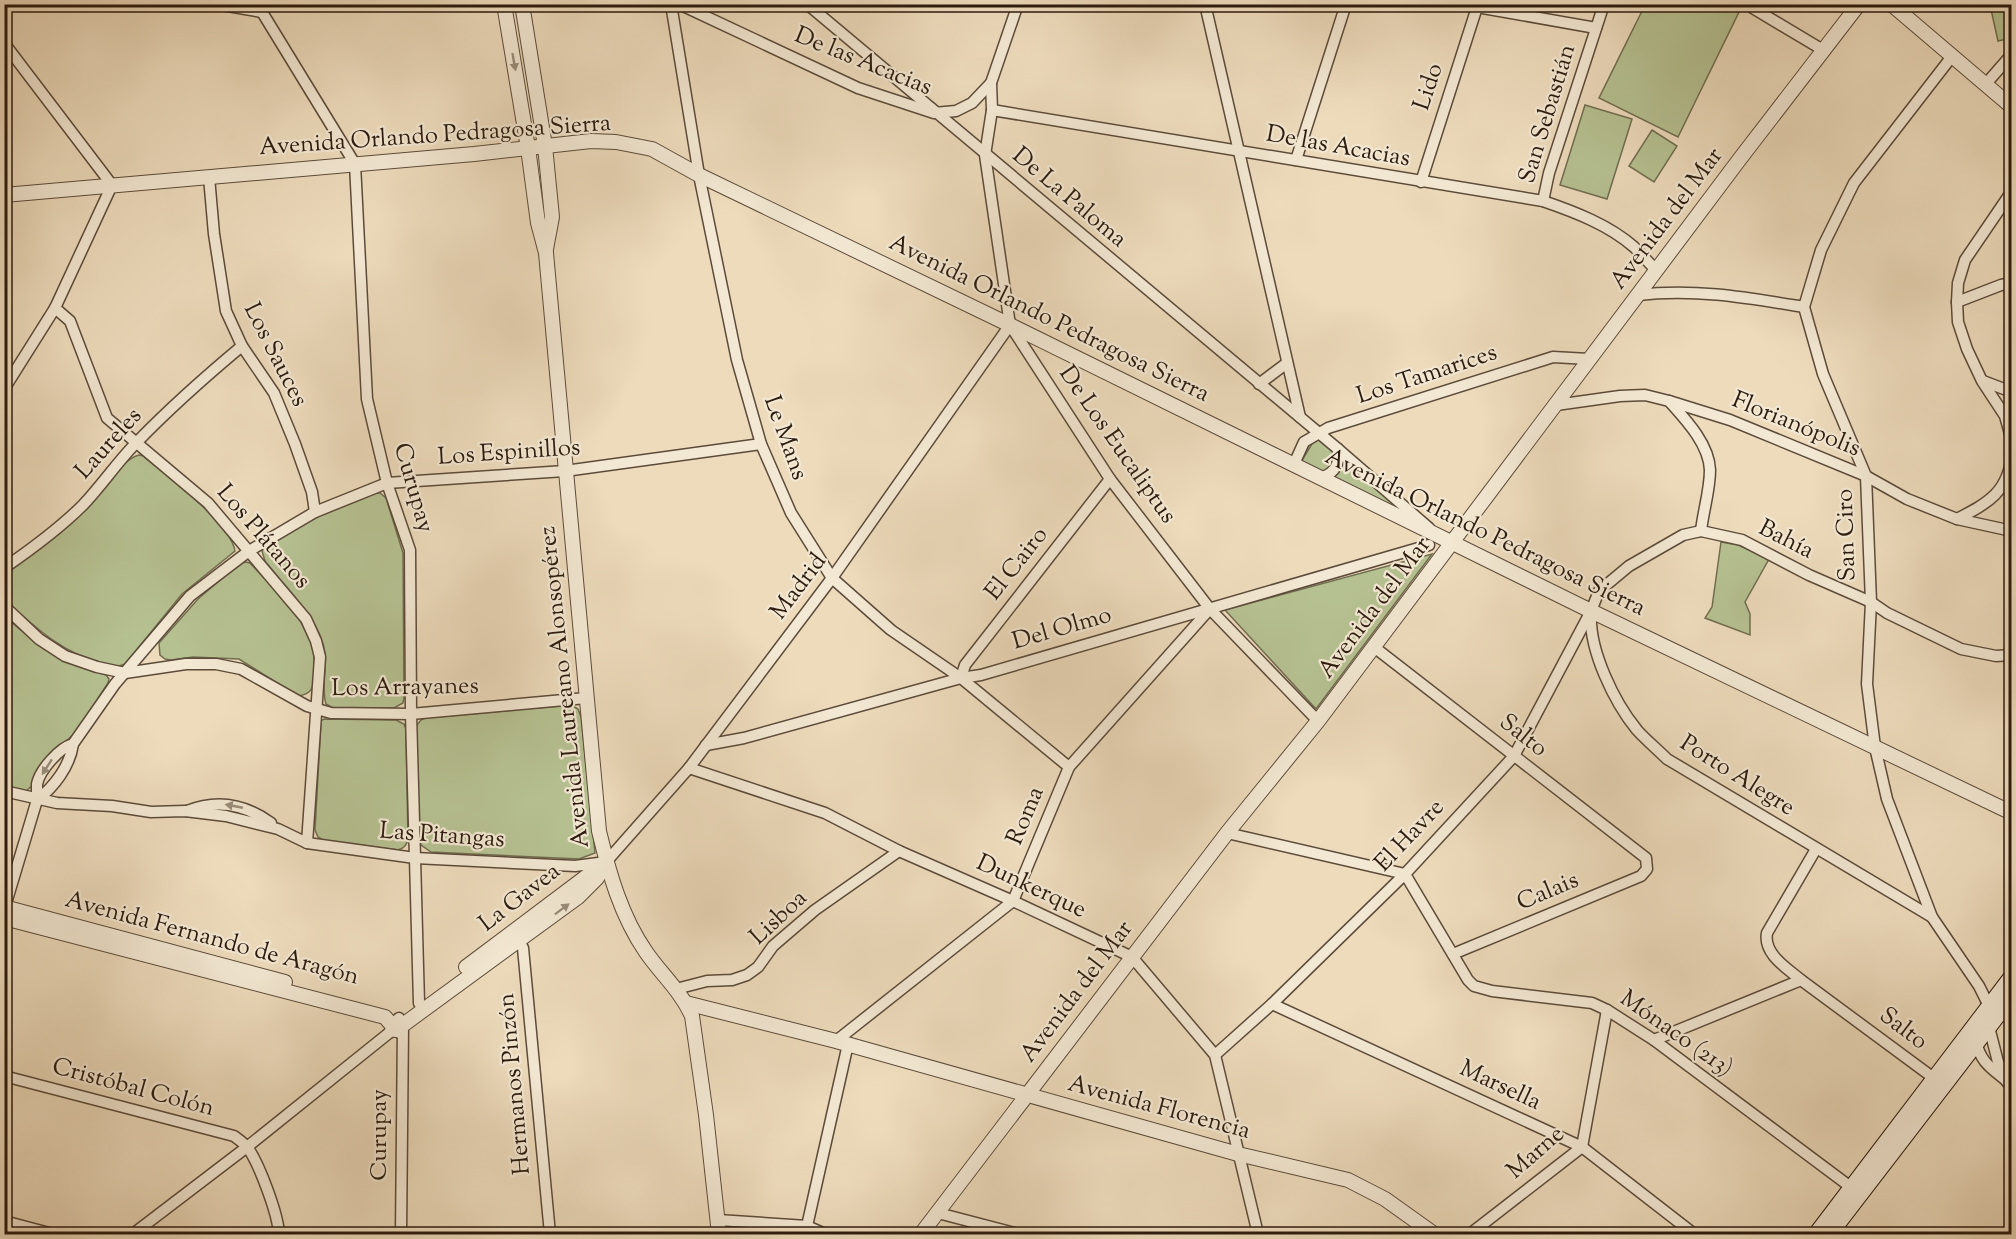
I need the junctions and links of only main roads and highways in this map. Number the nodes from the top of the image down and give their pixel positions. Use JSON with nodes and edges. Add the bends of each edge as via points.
{"nodes":[{"id":1,"x":2012,"y":976,"type":"edge"},
{"id":2,"x":1999,"y":999,"type":"edge"},
{"id":3,"x":1816,"y":1234,"type":"edge"},
{"id":4,"x":1830,"y":1234,"type":"edge"}],
"edges":[{"from":1,"to":2,"type":"main road"},
{"from":2,"to":3,"type":"main road"},
{"from":2,"to":4,"type":"main road","via":[[1989,1027]]}]}
